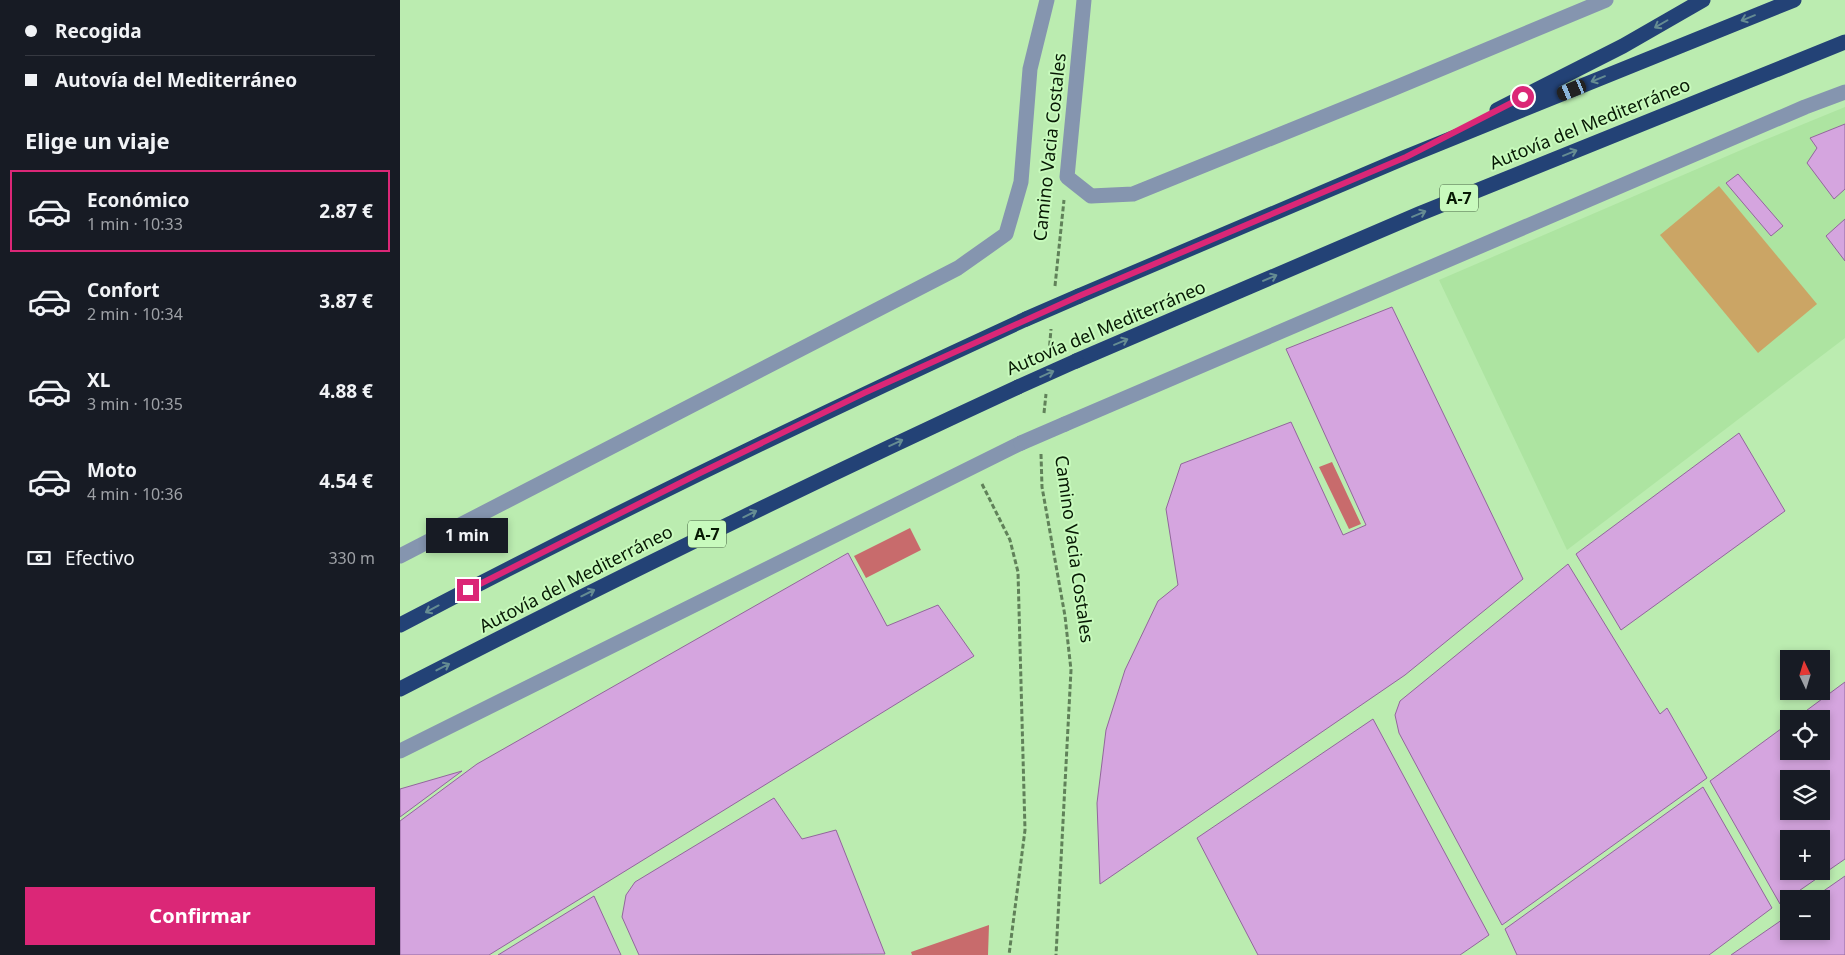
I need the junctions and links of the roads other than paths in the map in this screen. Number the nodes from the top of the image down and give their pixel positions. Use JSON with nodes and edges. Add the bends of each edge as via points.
{"nodes":[{"id":1,"x":1047,"y":0,"type":"edge"},
{"id":2,"x":1084,"y":0,"type":"edge"},
{"id":3,"x":1606,"y":0,"type":"edge"},
{"id":4,"x":1703,"y":0,"type":"edge"},
{"id":5,"x":1794,"y":0,"type":"edge"},
{"id":6,"x":1845,"y":42,"type":"edge"},
{"id":7,"x":1845,"y":92,"type":"edge"},
{"id":8,"x":1406,"y":157,"type":"junction"},
{"id":9,"x":400,"y":556,"type":"edge"},
{"id":10,"x":400,"y":625,"type":"edge"},
{"id":11,"x":400,"y":689,"type":"edge"},
{"id":12,"x":400,"y":751,"type":"edge"}],
"edges":[{"from":1,"to":9,"type":"street","via":[[1030,69],[1021,182],[1006,234],[958,268]]},
{"from":2,"to":3,"type":"street","name":"Camino Vacia Costales","via":[[1067,177],[1091,196],[1133,194]]},
{"from":4,"to":8,"type":"highway","one_way":true,"via":[[1623,46]]},
{"from":5,"to":8,"type":"highway","one_way":true},
{"from":11,"to":6,"type":"highway","name":"Autovía del Mediterráneo","number":"A-7","one_way":true,"bridge":true,"via":[[718,529],[1018,386],[1419,214]]},
{"from":7,"to":12,"type":"street","bridge":true,"via":[[1021,444]]},
{"from":8,"to":10,"type":"highway","one_way":true,"bridge":true,"via":[[1079,296],[864,393]]}]}
